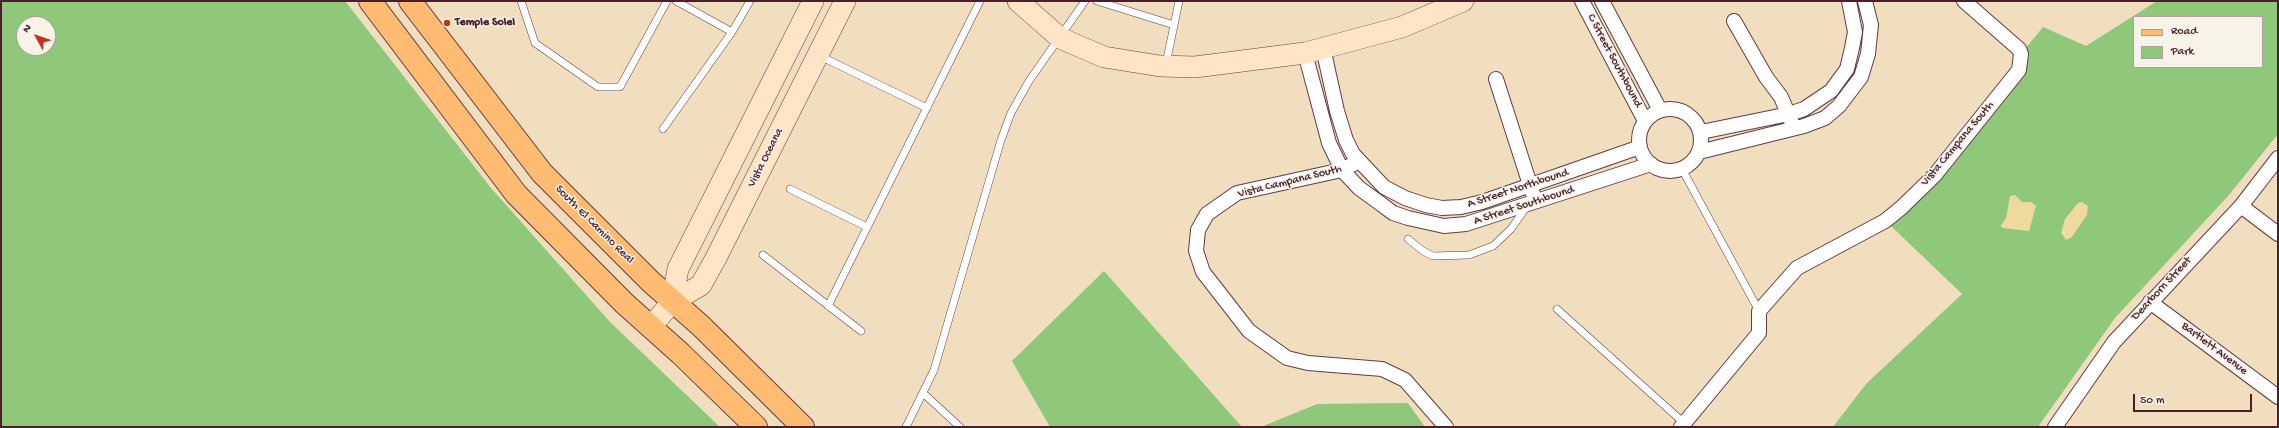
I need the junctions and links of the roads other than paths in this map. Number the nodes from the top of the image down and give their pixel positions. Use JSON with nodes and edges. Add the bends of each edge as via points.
{"nodes":[{"id":1,"x":370,"y":1,"type":"edge"},
{"id":2,"x":410,"y":1,"type":"edge"},
{"id":3,"x":521,"y":1,"type":"edge"},
{"id":4,"x":667,"y":1,"type":"edge"},
{"id":5,"x":676,"y":1,"type":"edge"},
{"id":6,"x":750,"y":1,"type":"edge"},
{"id":7,"x":813,"y":1,"type":"edge"},
{"id":8,"x":845,"y":1,"type":"edge"},
{"id":9,"x":980,"y":1,"type":"edge"},
{"id":10,"x":1018,"y":1,"type":"edge"},
{"id":11,"x":1085,"y":1,"type":"edge"},
{"id":12,"x":1097,"y":1,"type":"edge"},
{"id":13,"x":1179,"y":1,"type":"edge"},
{"id":14,"x":1463,"y":1,"type":"edge"},
{"id":15,"x":1582,"y":1,"type":"edge"},
{"id":16,"x":1602,"y":1,"type":"edge"},
{"id":17,"x":1850,"y":1,"type":"edge"},
{"id":18,"x":1866,"y":1,"type":"edge"},
{"id":19,"x":1964,"y":1,"type":"edge"},
{"id":20,"x":1734,"y":21,"type":"dead end"},
{"id":21,"x":1174,"y":25,"type":"junction"},
{"id":22,"x":732,"y":32,"type":"junction"},
{"id":23,"x":1060,"y":38,"type":"junction"},
{"id":24,"x":1314,"y":50,"type":"junction"},
{"id":25,"x":818,"y":55,"type":"junction"},
{"id":26,"x":1850,"y":60,"type":"junction"},
{"id":27,"x":1865,"y":65,"type":"junction"},
{"id":28,"x":1165,"y":66,"type":"junction"},
{"id":29,"x":1496,"y":80,"type":"dead end"},
{"id":30,"x":927,"y":108,"type":"junction"},
{"id":31,"x":1660,"y":110,"type":"junction"},
{"id":32,"x":1789,"y":114,"type":"junction"},
{"id":33,"x":1645,"y":121,"type":"junction"},
{"id":34,"x":663,"y":129,"type":"dead end"},
{"id":35,"x":1794,"y":129,"type":"junction"},
{"id":36,"x":1701,"y":132,"type":"junction"},
{"id":37,"x":1640,"y":147,"type":"junction"},
{"id":38,"x":1699,"y":152,"type":"junction"},
{"id":39,"x":2278,"y":158,"type":"edge"},
{"id":40,"x":1360,"y":162,"type":"junction"},
{"id":41,"x":1651,"y":164,"type":"junction"},
{"id":42,"x":1682,"y":168,"type":"junction"},
{"id":43,"x":1342,"y":170,"type":"junction"},
{"id":44,"x":1530,"y":187,"type":"junction"},
{"id":45,"x":790,"y":189,"type":"dead end"},
{"id":46,"x":1532,"y":203,"type":"junction"},
{"id":47,"x":2241,"y":206,"type":"junction"},
{"id":48,"x":867,"y":226,"type":"junction"},
{"id":49,"x":2278,"y":234,"type":"edge"},
{"id":50,"x":1408,"y":239,"type":"dead end"},
{"id":51,"x":763,"y":255,"type":"dead end"},
{"id":52,"x":672,"y":302,"type":"junction"},
{"id":53,"x":2150,"y":302,"type":"junction"},
{"id":54,"x":828,"y":306,"type":"junction"},
{"id":55,"x":1557,"y":310,"type":"dead end"},
{"id":56,"x":1759,"y":311,"type":"junction"},
{"id":57,"x":651,"y":327,"type":"junction"},
{"id":58,"x":861,"y":331,"type":"dead end"},
{"id":59,"x":923,"y":393,"type":"junction"},
{"id":60,"x":2278,"y":397,"type":"edge"},
{"id":61,"x":1682,"y":425,"type":"edge"},
{"id":62,"x":756,"y":427,"type":"edge"},
{"id":63,"x":803,"y":427,"type":"edge"},
{"id":64,"x":906,"y":427,"type":"edge"},
{"id":65,"x":960,"y":427,"type":"edge"},
{"id":66,"x":1446,"y":427,"type":"edge"},
{"id":67,"x":2055,"y":427,"type":"edge"}],
"edges":[{"from":1,"to":57,"type":"main road","via":[[516,194]]},
{"from":2,"to":52,"type":"main road","name":"South El Camino Real","via":[[542,172]]},
{"from":3,"to":4,"type":"lane","via":[[534,43],[598,87],[620,87]]},
{"from":5,"to":22,"type":"lane"},
{"from":6,"to":22,"type":"lane"},
{"from":7,"to":52,"type":"street","via":[[678,268]]},
{"from":8,"to":25,"type":"street","name":"Vista Oceana"},
{"from":9,"to":30,"type":"lane"},
{"from":10,"to":23,"type":"street"},
{"from":11,"to":23,"type":"lane"},
{"from":12,"to":21,"type":"lane"},
{"from":13,"to":21,"type":"lane"},
{"from":14,"to":24,"type":"street","via":[[1402,27]]},
{"from":15,"to":33,"type":"street","name":"C Street Southbound"},
{"from":16,"to":31,"type":"street"},
{"from":17,"to":26,"type":"street","via":[[1855,32]]},
{"from":18,"to":27,"type":"street","via":[[1871,25]]},
{"from":19,"to":56,"type":"street","name":"Vista Campana South","via":[[2019,49],[2019,70],[1934,176],[1901,208],[1886,221],[1797,268]]},
{"from":20,"to":32,"type":"street"},
{"from":21,"to":28,"type":"lane"},
{"from":22,"to":34,"type":"lane"},
{"from":23,"to":28,"type":"street","via":[[1104,57]]},
{"from":23,"to":59,"type":"lane","via":[[1029,81],[1011,113],[934,370]]},
{"from":24,"to":28,"type":"street","via":[[1195,67]]},
{"from":24,"to":40,"type":"street","name":"A Street Northbound","via":[[1346,140]]},
{"from":24,"to":43,"type":"street","name":"A Street Southbound","via":[[1330,143]]},
{"from":25,"to":30,"type":"lane"},
{"from":25,"to":52,"type":"street","name":"Vista Oceana","via":[[701,285]]},
{"from":26,"to":27,"type":"street"},
{"from":26,"to":32,"type":"street","via":[[1847,69],[1831,91],[1804,109]]},
{"from":27,"to":35,"type":"street","via":[[1853,90],[1839,106],[1825,118]]},
{"from":29,"to":44,"type":"street"},
{"from":30,"to":48,"type":"lane"},
{"from":31,"to":33,"type":"street"},
{"from":31,"to":36,"type":"street","via":[[1677,109],[1692,117]]},
{"from":32,"to":35,"type":"street"},
{"from":32,"to":36,"type":"street"},
{"from":33,"to":37,"type":"street","via":[[1639,133]]},
{"from":35,"to":38,"type":"street"},
{"from":36,"to":38,"type":"street"},
{"from":37,"to":41,"type":"street"},
{"from":37,"to":44,"type":"street","name":"A Street Northbound"},
{"from":38,"to":42,"type":"street","via":[[1692,162]]},
{"from":39,"to":47,"type":"street","name":"Dearborn Street"},
{"from":40,"to":43,"type":"street","name":"Vista Campana South"},
{"from":40,"to":44,"type":"street","name":"A Street Northbound","via":[[1384,187],[1405,198],[1442,208],[1461,207]]},
{"from":41,"to":42,"type":"street","via":[[1666,171]]},
{"from":41,"to":46,"type":"street","name":"A Street Southbound"},
{"from":42,"to":56,"type":"lane"},
{"from":43,"to":46,"type":"street","name":"A Street Southbound","via":[[1359,188],[1393,213],[1444,226],[1466,224]]},
{"from":43,"to":66,"type":"street","name":"Vista Campana South","via":[[1237,193],[1207,214],[1198,230],[1196,251],[1203,272],[1249,331],[1286,358],[1308,363],[1382,369],[1405,380]]},
{"from":44,"to":46,"type":"street"},
{"from":45,"to":48,"type":"lane"},
{"from":46,"to":50,"type":"lane","via":[[1493,246],[1469,255],[1433,256]]},
{"from":47,"to":49,"type":"street"},
{"from":47,"to":53,"type":"street","name":"Dearborn Street"},
{"from":48,"to":54,"type":"lane"},
{"from":51,"to":54,"type":"lane"},
{"from":52,"to":57,"type":"street","name":"Vista Oceana"},
{"from":52,"to":63,"type":"main road","name":"South El Camino Real","via":[[701,326]]},
{"from":53,"to":60,"type":"street","name":"Bartlett Avenue"},
{"from":53,"to":67,"type":"street","name":"Dearborn Street","via":[[2114,342]]},
{"from":54,"to":58,"type":"lane"},
{"from":55,"to":61,"type":"lane"},
{"from":56,"to":61,"type":"street","via":[[1759,333]]},
{"from":57,"to":62,"type":"main road"},
{"from":59,"to":64,"type":"lane"},
{"from":59,"to":65,"type":"lane"}]}
